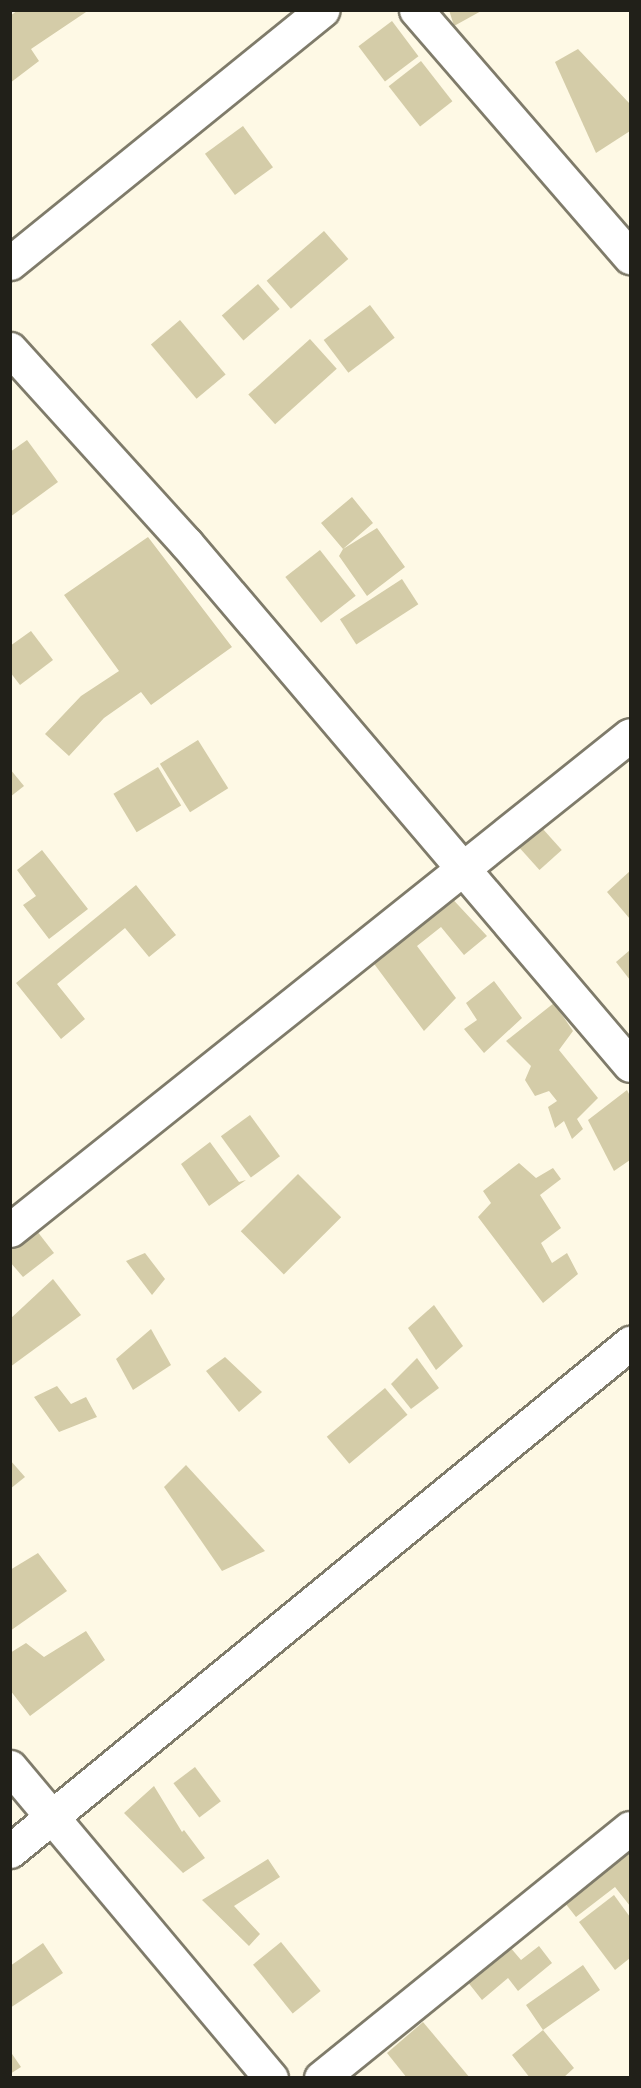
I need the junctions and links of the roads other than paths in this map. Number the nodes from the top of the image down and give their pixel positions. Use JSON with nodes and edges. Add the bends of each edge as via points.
{"nodes":[{"id":1,"x":322,"y":10,"type":"edge"},
{"id":2,"x":416,"y":10,"type":"edge"},
{"id":3,"x":630,"y":257,"type":"edge"},
{"id":4,"x":10,"y":263,"type":"edge"},
{"id":5,"x":10,"y":350,"type":"edge"},
{"id":6,"x":630,"y":735,"type":"edge"},
{"id":7,"x":462,"y":867,"type":"junction"},
{"id":8,"x":630,"y":1065,"type":"edge"},
{"id":9,"x":10,"y":1230,"type":"edge"},
{"id":10,"x":630,"y":1343,"type":"edge"},
{"id":11,"x":10,"y":1767,"type":"edge"},
{"id":12,"x":53,"y":1819,"type":"junction"},
{"id":13,"x":630,"y":1828,"type":"edge"},
{"id":14,"x":10,"y":1851,"type":"edge"},
{"id":15,"x":272,"y":2078,"type":"edge"},
{"id":16,"x":321,"y":2078,"type":"edge"}],
"edges":[{"from":1,"to":4,"type":"street"},
{"from":2,"to":3,"type":"street"},
{"from":5,"to":7,"type":"street","via":[[186,543]]},
{"from":6,"to":7,"type":"street"},
{"from":7,"to":8,"type":"street"},
{"from":7,"to":9,"type":"street"},
{"from":10,"to":12,"type":"street"},
{"from":11,"to":12,"type":"street"},
{"from":12,"to":14,"type":"street"},
{"from":12,"to":15,"type":"street"},
{"from":13,"to":16,"type":"street"}]}
